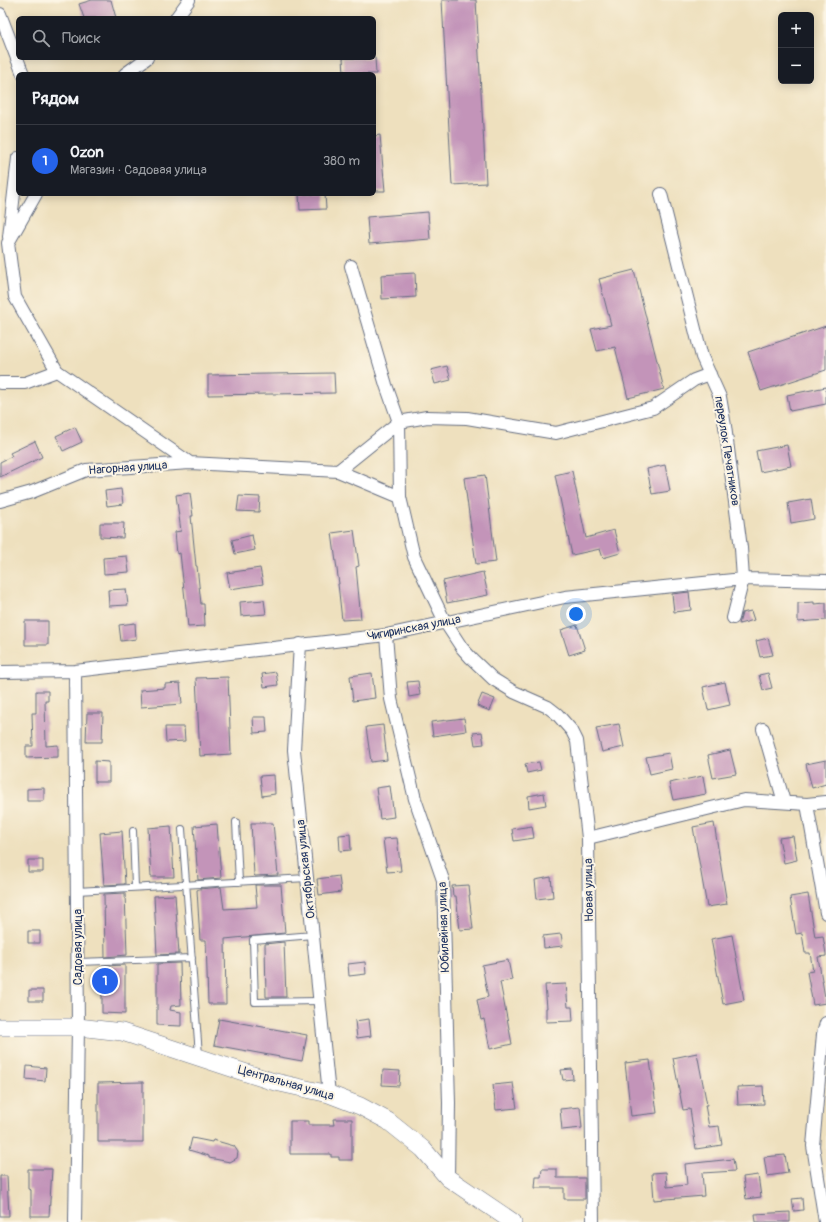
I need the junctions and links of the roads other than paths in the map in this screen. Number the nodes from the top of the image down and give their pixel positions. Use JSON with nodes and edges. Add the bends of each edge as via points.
{"nodes":[{"id":1,"x":189,"y":0,"type":"edge"},
{"id":2,"x":0,"y":14,"type":"edge"},
{"id":3,"x":177,"y":16,"type":"edge"},
{"id":4,"x":16,"y":56,"type":"edge"},
{"id":5,"x":18,"y":60,"type":"edge"},
{"id":6,"x":144,"y":60,"type":"edge"},
{"id":7,"x":22,"y":72,"type":"edge"},
{"id":8,"x":128,"y":72,"type":"edge"},
{"id":9,"x":16,"y":173,"type":"edge"},
{"id":10,"x":661,"y":194,"type":"dead end"},
{"id":11,"x":35,"y":196,"type":"edge"},
{"id":12,"x":6,"y":248,"type":"edge"},
{"id":13,"x":351,"y":266,"type":"dead end"},
{"id":14,"x":57,"y":371,"type":"junction"},
{"id":15,"x":710,"y":374,"type":"junction"},
{"id":16,"x":0,"y":383,"type":"edge"},
{"id":17,"x":399,"y":422,"type":"junction"},
{"id":18,"x":190,"y":464,"type":"junction"},
{"id":19,"x":338,"y":471,"type":"junction"},
{"id":20,"x":400,"y":497,"type":"junction"},
{"id":21,"x":0,"y":501,"type":"edge"},
{"id":22,"x":743,"y":579,"type":"junction"},
{"id":23,"x":826,"y":581,"type":"edge"},
{"id":24,"x":733,"y":618,"type":"dead end"},
{"id":25,"x":445,"y":622,"type":"junction"},
{"id":26,"x":386,"y":635,"type":"junction"},
{"id":27,"x":300,"y":644,"type":"junction"},
{"id":28,"x":75,"y":671,"type":"junction"},
{"id":29,"x":0,"y":672,"type":"edge"},
{"id":30,"x":763,"y":729,"type":"dead end"},
{"id":31,"x":784,"y":802,"type":"junction"},
{"id":32,"x":826,"y":802,"type":"edge"},
{"id":33,"x":807,"y":804,"type":"junction"},
{"id":34,"x":236,"y":822,"type":"dead end"},
{"id":35,"x":182,"y":829,"type":"dead end"},
{"id":36,"x":133,"y":832,"type":"dead end"},
{"id":37,"x":588,"y":838,"type":"junction"},
{"id":38,"x":307,"y":878,"type":"junction"},
{"id":39,"x":239,"y":882,"type":"junction"},
{"id":40,"x":186,"y":884,"type":"junction"},
{"id":41,"x":135,"y":888,"type":"junction"},
{"id":42,"x":77,"y":891,"type":"junction"},
{"id":43,"x":826,"y":913,"type":"edge"},
{"id":44,"x":313,"y":935,"type":"junction"},
{"id":45,"x":192,"y":958,"type":"junction"},
{"id":46,"x":78,"y":962,"type":"junction"},
{"id":47,"x":320,"y":1001,"type":"junction"},
{"id":48,"x":826,"y":1023,"type":"edge"},
{"id":49,"x":0,"y":1027,"type":"edge"},
{"id":50,"x":78,"y":1027,"type":"junction"},
{"id":51,"x":199,"y":1057,"type":"junction"},
{"id":52,"x":329,"y":1094,"type":"junction"},
{"id":53,"x":822,"y":1097,"type":"edge"},
{"id":54,"x":448,"y":1178,"type":"junction"},
{"id":55,"x":75,"y":1222,"type":"edge"},
{"id":56,"x":513,"y":1222,"type":"edge"},
{"id":57,"x":593,"y":1222,"type":"edge"},
{"id":58,"x":825,"y":1222,"type":"edge"}],
"edges":[{"from":1,"to":3,"type":"street"},
{"from":2,"to":4,"type":"street"},
{"from":5,"to":7,"type":"street"},
{"from":6,"to":8,"type":"street"},
{"from":9,"to":12,"type":"street"},
{"from":10,"to":15,"type":"street","name":"переулок Печатников","via":[[702,357]]},
{"from":11,"to":12,"type":"street"},
{"from":12,"to":14,"type":"street","via":[[15,298]]},
{"from":13,"to":17,"type":"street","name":"Новая улица"},
{"from":14,"to":16,"type":"street","via":[[25,383]]},
{"from":14,"to":18,"type":"street"},
{"from":15,"to":17,"type":"street","via":[[694,380],[652,408],[556,434],[467,418],[427,417]]},
{"from":15,"to":22,"type":"street","name":"переулок Печатников","via":[[720,397],[725,426]]},
{"from":17,"to":19,"type":"street"},
{"from":17,"to":20,"type":"street","name":"Новая улица"},
{"from":18,"to":19,"type":"street","name":"Нагорная улица"},
{"from":18,"to":21,"type":"street","name":"Нагорная улица","via":[[86,470],[32,492]]},
{"from":19,"to":20,"type":"street"},
{"from":20,"to":25,"type":"street","name":"Новая улица","via":[[414,556]]},
{"from":22,"to":23,"type":"street","name":"Чигиринская улица"},
{"from":22,"to":24,"type":"street","name":"переулок Печатников"},
{"from":22,"to":25,"type":"street","name":"Чигиринская улица","via":[[565,596]]},
{"from":25,"to":26,"type":"street","name":"Чигиринская улица"},
{"from":25,"to":37,"type":"street","name":"Новая улица","via":[[462,648],[493,679],[514,692],[548,707],[576,736]]},
{"from":26,"to":27,"type":"street","name":"Чигиринская улица"},
{"from":26,"to":54,"type":"street","name":"Юбилейная улица","via":[[391,698],[415,800],[443,880],[449,1103]]},
{"from":27,"to":28,"type":"street","name":"Чигиринская улица"},
{"from":27,"to":38,"type":"street","name":"Октябрьская улица","via":[[294,750]]},
{"from":28,"to":29,"type":"street","name":"Чигиринская улица"},
{"from":28,"to":42,"type":"street","name":"Садовая улица"},
{"from":30,"to":31,"type":"street"},
{"from":31,"to":33,"type":"street"},
{"from":31,"to":37,"type":"street","via":[[744,800]]},
{"from":32,"to":33,"type":"street"},
{"from":33,"to":43,"type":"street"},
{"from":34,"to":39,"type":"lane"},
{"from":35,"to":40,"type":"lane"},
{"from":36,"to":41,"type":"lane"},
{"from":37,"to":57,"type":"street","name":"Новая улица"},
{"from":38,"to":39,"type":"lane"},
{"from":38,"to":44,"type":"street","name":"Октябрьская улица"},
{"from":39,"to":40,"type":"lane"},
{"from":40,"to":41,"type":"lane"},
{"from":40,"to":45,"type":"lane"},
{"from":41,"to":42,"type":"lane"},
{"from":42,"to":46,"type":"street","name":"Садовая улица"},
{"from":44,"to":47,"type":"street","name":"Октябрьская улица"},
{"from":44,"to":47,"type":"lane","via":[[253,940],[255,1002]]},
{"from":45,"to":46,"type":"lane"},
{"from":45,"to":51,"type":"lane"},
{"from":46,"to":50,"type":"street","name":"Садовая улица"},
{"from":47,"to":52,"type":"street","name":"Октябрьская улица"},
{"from":48,"to":53,"type":"street","via":[[823,1034]]},
{"from":49,"to":50,"type":"street","name":"Центральная улица"},
{"from":50,"to":51,"type":"street","name":"Центральная улица","via":[[122,1032]]},
{"from":50,"to":55,"type":"street","name":"Садовая улица"},
{"from":51,"to":52,"type":"street","name":"Центральная улица","via":[[271,1081]]},
{"from":52,"to":54,"type":"street","name":"Центральная улица","via":[[388,1121],[423,1149]]},
{"from":53,"to":58,"type":"street","via":[[813,1146]]},
{"from":54,"to":56,"type":"street","name":"Центральная улица"}]}
